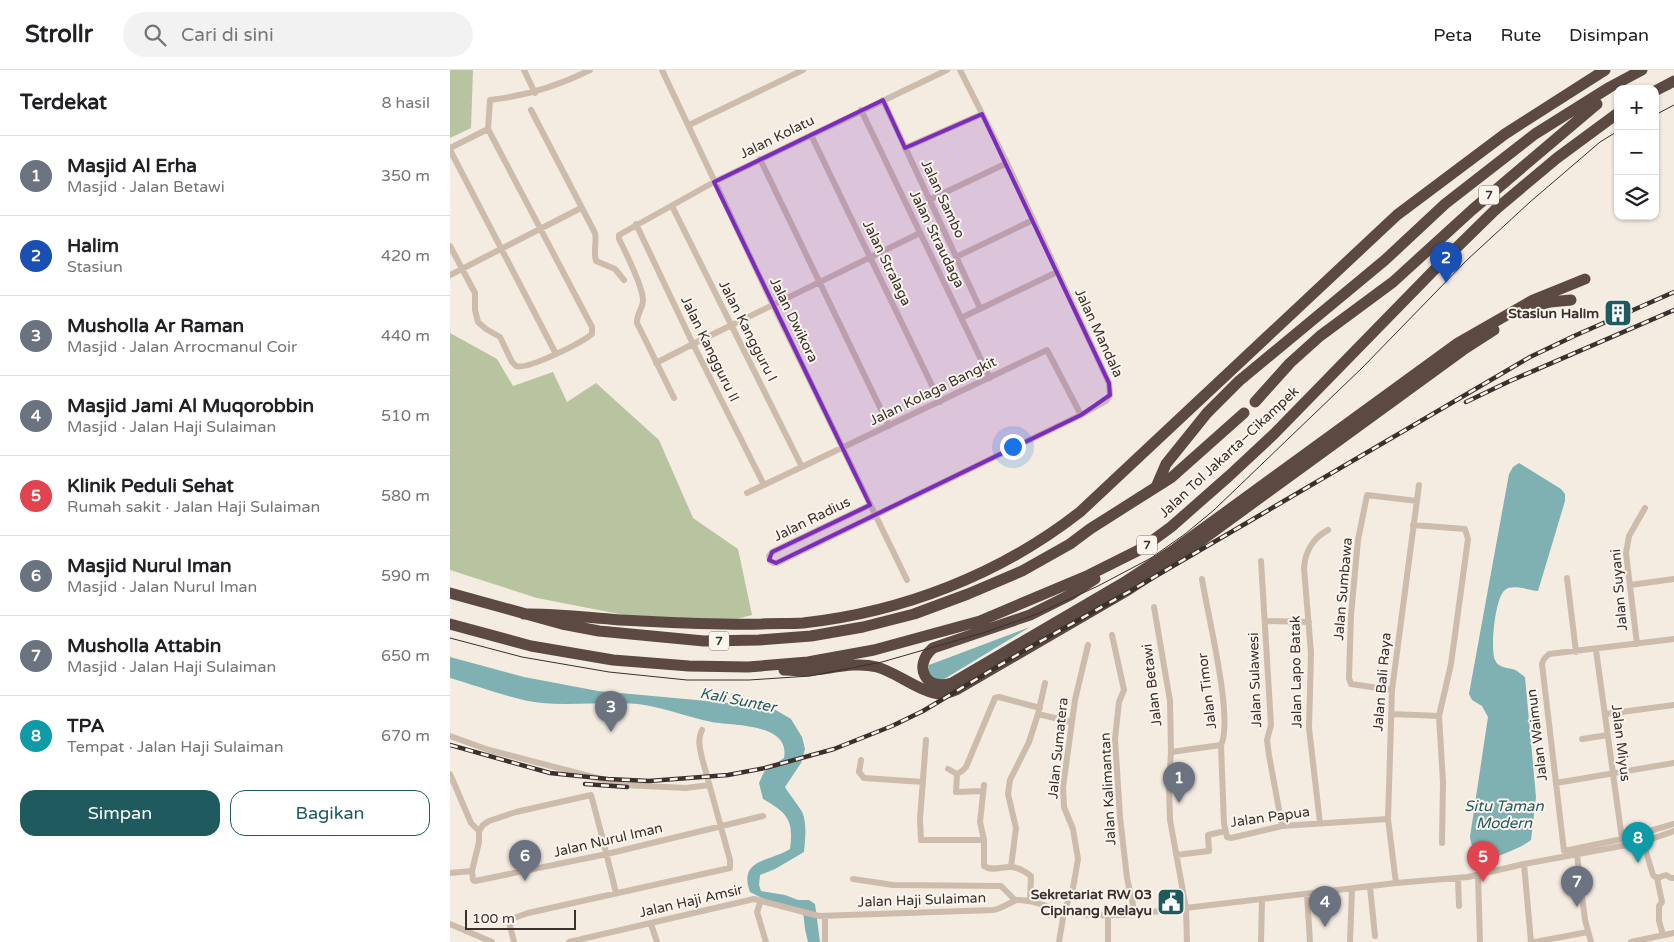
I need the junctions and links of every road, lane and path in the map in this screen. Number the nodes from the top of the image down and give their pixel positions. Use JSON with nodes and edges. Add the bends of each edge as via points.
{"nodes":[{"id":1,"x":524,"y":70,"type":"edge"},
{"id":2,"x":662,"y":70,"type":"edge"},
{"id":3,"x":803,"y":70,"type":"edge"},
{"id":4,"x":947,"y":70,"type":"edge"},
{"id":5,"x":960,"y":70,"type":"edge"},
{"id":6,"x":1605,"y":70,"type":"edge"},
{"id":7,"x":1642,"y":70,"type":"edge"},
{"id":8,"x":587,"y":71,"type":"edge"},
{"id":9,"x":1623,"y":81,"type":"junction"},
{"id":10,"x":1674,"y":81,"type":"edge"},
{"id":11,"x":1659,"y":89,"type":"edge"},
{"id":12,"x":535,"y":93,"type":"junction"},
{"id":13,"x":883,"y":100,"type":"junction"},
{"id":14,"x":531,"y":110,"type":"dead end"},
{"id":15,"x":861,"y":110,"type":"junction"},
{"id":16,"x":982,"y":114,"type":"junction"},
{"id":17,"x":1614,"y":116,"type":"edge"},
{"id":18,"x":689,"y":125,"type":"junction"},
{"id":19,"x":488,"y":129,"type":"junction"},
{"id":20,"x":811,"y":135,"type":"junction"},
{"id":21,"x":905,"y":148,"type":"junction"},
{"id":22,"x":450,"y":149,"type":"edge"},
{"id":23,"x":760,"y":159,"type":"junction"},
{"id":24,"x":1007,"y":163,"type":"junction"},
{"id":25,"x":714,"y":182,"type":"junction"},
{"id":26,"x":929,"y":200,"type":"junction"},
{"id":27,"x":672,"y":206,"type":"junction"},
{"id":28,"x":582,"y":208,"type":"junction"},
{"id":29,"x":1033,"y":220,"type":"junction"},
{"id":30,"x":636,"y":224,"type":"junction"},
{"id":31,"x":541,"y":229,"type":"junction"},
{"id":32,"x":920,"y":233,"type":"junction"},
{"id":33,"x":450,"y":246,"type":"edge"},
{"id":34,"x":502,"y":249,"type":"junction"},
{"id":35,"x":956,"y":257,"type":"junction"},
{"id":36,"x":871,"y":258,"type":"junction"},
{"id":37,"x":462,"y":269,"type":"junction"},
{"id":38,"x":1057,"y":272,"type":"junction"},
{"id":39,"x":450,"y":275,"type":"edge"},
{"id":40,"x":1585,"y":279,"type":"dead end"},
{"id":41,"x":624,"y":280,"type":"dead end"},
{"id":42,"x":821,"y":282,"type":"junction"},
{"id":43,"x":1571,"y":300,"type":"dead end"},
{"id":44,"x":773,"y":306,"type":"junction"},
{"id":45,"x":980,"y":308,"type":"junction"},
{"id":46,"x":961,"y":318,"type":"junction"},
{"id":47,"x":731,"y":325,"type":"junction"},
{"id":48,"x":692,"y":344,"type":"junction"},
{"id":49,"x":556,"y":354,"type":"junction"},
{"id":50,"x":656,"y":363,"type":"junction"},
{"id":51,"x":990,"y":378,"type":"junction"},
{"id":52,"x":674,"y":398,"type":"dead end"},
{"id":53,"x":940,"y":402,"type":"junction"},
{"id":54,"x":1255,"y":402,"type":"dead end"},
{"id":55,"x":1244,"y":413,"type":"dead end"},
{"id":56,"x":1080,"y":415,"type":"junction"},
{"id":57,"x":889,"y":426,"type":"junction"},
{"id":58,"x":843,"y":448,"type":"junction"},
{"id":59,"x":802,"y":467,"type":"junction"},
{"id":60,"x":1419,"y":484,"type":"dead end"},
{"id":61,"x":764,"y":485,"type":"junction"},
{"id":62,"x":1157,"y":485,"type":"junction"},
{"id":63,"x":747,"y":493,"type":"dead end"},
{"id":64,"x":1417,"y":501,"type":"junction"},
{"id":65,"x":870,"y":505,"type":"junction"},
{"id":66,"x":1645,"y":508,"type":"dead end"},
{"id":67,"x":876,"y":516,"type":"junction"},
{"id":68,"x":1412,"y":526,"type":"junction"},
{"id":69,"x":819,"y":530,"type":"junction"},
{"id":70,"x":1328,"y":530,"type":"dead end"},
{"id":71,"x":823,"y":539,"type":"junction"},
{"id":72,"x":1136,"y":552,"type":"junction"},
{"id":73,"x":1261,"y":561,"type":"dead end"},
{"id":74,"x":1567,"y":578,"type":"dead end"},
{"id":75,"x":1202,"y":579,"type":"dead end"},
{"id":76,"x":1674,"y":579,"type":"edge"},
{"id":77,"x":907,"y":580,"type":"dead end"},
{"id":78,"x":1630,"y":585,"type":"junction"},
{"id":79,"x":450,"y":593,"type":"edge"},
{"id":80,"x":1154,"y":607,"type":"dead end"},
{"id":81,"x":524,"y":614,"type":"junction"},
{"id":82,"x":1265,"y":621,"type":"junction"},
{"id":83,"x":1309,"y":622,"type":"junction"},
{"id":84,"x":450,"y":624,"type":"edge"},
{"id":85,"x":1112,"y":635,"type":"dead end"},
{"id":86,"x":1674,"y":639,"type":"edge"},
{"id":87,"x":1637,"y":644,"type":"junction"},
{"id":88,"x":1088,"y":645,"type":"dead end"},
{"id":89,"x":1596,"y":650,"type":"junction"},
{"id":90,"x":1576,"y":652,"type":"junction"},
{"id":91,"x":748,"y":667,"type":"junction"},
{"id":92,"x":1044,"y":683,"type":"dead end"},
{"id":93,"x":1392,"y":690,"type":"junction"},
{"id":94,"x":1674,"y":705,"type":"edge"},
{"id":95,"x":1039,"y":711,"type":"junction"},
{"id":96,"x":1391,"y":714,"type":"junction"},
{"id":97,"x":1606,"y":714,"type":"junction"},
{"id":98,"x":1439,"y":716,"type":"junction"},
{"id":99,"x":1072,"y":722,"type":"junction"},
{"id":100,"x":702,"y":730,"type":"dead end"},
{"id":101,"x":1608,"y":735,"type":"junction"},
{"id":102,"x":450,"y":736,"type":"edge"},
{"id":103,"x":1582,"y":739,"type":"dead end"},
{"id":104,"x":926,"y":740,"type":"dead end"},
{"id":105,"x":1221,"y":745,"type":"junction"},
{"id":106,"x":1171,"y":752,"type":"junction"},
{"id":107,"x":861,"y":760,"type":"dead end"},
{"id":108,"x":1674,"y":763,"type":"edge"},
{"id":109,"x":948,"y":768,"type":"dead end"},
{"id":110,"x":1612,"y":772,"type":"junction"},
{"id":111,"x":450,"y":774,"type":"edge"},
{"id":112,"x":956,"y":774,"type":"junction"},
{"id":113,"x":923,"y":782,"type":"junction"},
{"id":114,"x":1556,"y":782,"type":"junction"},
{"id":115,"x":709,"y":785,"type":"junction"},
{"id":116,"x":763,"y":816,"type":"dead end"},
{"id":117,"x":1388,"y":819,"type":"junction"},
{"id":118,"x":1320,"y":822,"type":"junction"},
{"id":119,"x":1674,"y":824,"type":"edge"},
{"id":120,"x":720,"y":826,"type":"junction"},
{"id":121,"x":1282,"y":826,"type":"junction"},
{"id":122,"x":479,"y":830,"type":"junction"},
{"id":123,"x":1674,"y":831,"type":"edge"},
{"id":124,"x":1225,"y":832,"type":"junction"},
{"id":125,"x":1622,"y":839,"type":"junction"},
{"id":126,"x":984,"y":840,"type":"junction"},
{"id":127,"x":1643,"y":842,"type":"junction"},
{"id":128,"x":1442,"y":843,"type":"dead end"},
{"id":129,"x":607,"y":854,"type":"junction"},
{"id":130,"x":1577,"y":854,"type":"junction"},
{"id":131,"x":1176,"y":855,"type":"junction"},
{"id":132,"x":1524,"y":864,"type":"junction"},
{"id":133,"x":1011,"y":867,"type":"junction"},
{"id":134,"x":472,"y":871,"type":"junction"},
{"id":135,"x":450,"y":873,"type":"edge"},
{"id":136,"x":1478,"y":875,"type":"junction"},
{"id":137,"x":1657,"y":878,"type":"junction"},
{"id":138,"x":1674,"y":878,"type":"edge"},
{"id":139,"x":853,"y":879,"type":"dead end"},
{"id":140,"x":1458,"y":879,"type":"junction"},
{"id":141,"x":1396,"y":883,"type":"junction"},
{"id":142,"x":1370,"y":887,"type":"junction"},
{"id":143,"x":1352,"y":889,"type":"junction"},
{"id":144,"x":616,"y":893,"type":"junction"},
{"id":145,"x":1307,"y":895,"type":"junction"},
{"id":146,"x":761,"y":900,"type":"junction"},
{"id":147,"x":1015,"y":900,"type":"junction"},
{"id":148,"x":1262,"y":900,"type":"junction"},
{"id":149,"x":1030,"y":901,"type":"junction"},
{"id":150,"x":1459,"y":906,"type":"dead end"},
{"id":151,"x":1186,"y":908,"type":"junction"},
{"id":152,"x":1064,"y":912,"type":"junction"},
{"id":153,"x":1135,"y":914,"type":"junction"},
{"id":154,"x":822,"y":916,"type":"junction"},
{"id":155,"x":1108,"y":916,"type":"junction"},
{"id":156,"x":450,"y":924,"type":"edge"},
{"id":157,"x":651,"y":924,"type":"junction"},
{"id":158,"x":1588,"y":932,"type":"junction"},
{"id":159,"x":1662,"y":934,"type":"junction"},
{"id":160,"x":1674,"y":934,"type":"edge"},
{"id":161,"x":1375,"y":936,"type":"dead end"},
{"id":162,"x":492,"y":942,"type":"edge"},
{"id":163,"x":514,"y":942,"type":"edge"},
{"id":164,"x":569,"y":942,"type":"edge"},
{"id":165,"x":657,"y":942,"type":"edge"},
{"id":166,"x":766,"y":942,"type":"edge"},
{"id":167,"x":825,"y":942,"type":"edge"},
{"id":168,"x":1059,"y":942,"type":"edge"},
{"id":169,"x":1108,"y":942,"type":"edge"},
{"id":170,"x":1187,"y":942,"type":"edge"},
{"id":171,"x":1261,"y":942,"type":"edge"},
{"id":172,"x":1310,"y":942,"type":"edge"},
{"id":173,"x":1350,"y":942,"type":"edge"},
{"id":174,"x":1480,"y":942,"type":"edge"},
{"id":175,"x":1533,"y":942,"type":"edge"},
{"id":176,"x":1591,"y":942,"type":"edge"},
{"id":177,"x":1630,"y":942,"type":"edge"}],
"edges":[{"from":1,"to":12,"type":"street"},
{"from":2,"to":18,"type":"street","name":"Jalan Dwikora"},
{"from":3,"to":18,"type":"street"},
{"from":4,"to":13,"type":"street","name":"Jalan Kolatu"},
{"from":5,"to":16,"type":"street","name":"Jalan Mandala"},
{"from":6,"to":81,"type":"highway","via":[[1505,134],[1397,214],[1080,512],[1041,541],[988,571],[920,598],[873,611],[802,623],[720,624]]},
{"from":7,"to":9,"type":"highway","name":"Jalan Tol Jakarta–Cikampek","number":"7"},
{"from":8,"to":12,"type":"street"},
{"from":9,"to":54,"type":"highway","name":"Jalan Tol Jakarta–Cikampek","number":"7","via":[[1393,282],[1290,362]]},
{"from":9,"to":62,"type":"highway","name":"Jalan Tol Jakarta–Cikampek","number":"7","via":[[1535,134],[1445,204],[1385,260],[1239,381],[1206,413],[1183,442],[1166,464]]},
{"from":10,"to":11,"type":"highway"},
{"from":12,"to":19,"type":"street","via":[[490,100]]},
{"from":13,"to":15,"type":"street","name":"Jalan Kolatu"},
{"from":13,"to":21,"type":"street","name":"Jalan Sambo"},
{"from":14,"to":28,"type":"street"},
{"from":15,"to":20,"type":"street","name":"Jalan Kolatu"},
{"from":15,"to":32,"type":"street","name":"Jalan Straudaga"},
{"from":16,"to":21,"type":"street"},
{"from":16,"to":24,"type":"street","name":"Jalan Mandala"},
{"from":17,"to":72,"type":"highway","name":"Jalan Tol Jakarta–Cikampek","number":"7","via":[[1495,210],[1248,458],[1171,527]]},
{"from":18,"to":25,"type":"street","name":"Jalan Dwikora"},
{"from":19,"to":22,"type":"street"},
{"from":19,"to":31,"type":"street"},
{"from":20,"to":23,"type":"street","name":"Jalan Kolatu"},
{"from":20,"to":36,"type":"street","name":"Jalan Stralaga"},
{"from":21,"to":26,"type":"street","name":"Jalan Sambo"},
{"from":22,"to":34,"type":"street"},
{"from":23,"to":25,"type":"street","name":"Jalan Kolatu"},
{"from":23,"to":42,"type":"street"},
{"from":24,"to":26,"type":"street"},
{"from":24,"to":29,"type":"street","name":"Jalan Mandala"},
{"from":25,"to":27,"type":"street","name":"Jalan Kolatu"},
{"from":25,"to":44,"type":"street","name":"Jalan Dwikora"},
{"from":26,"to":35,"type":"street","name":"Jalan Sambo"},
{"from":27,"to":30,"type":"street","name":"Jalan Kolatu"},
{"from":27,"to":47,"type":"street","name":"Jalan Kangguru I"},
{"from":28,"to":31,"type":"street"},
{"from":28,"to":41,"type":"street","via":[[595,233],[596,261],[615,269]]},
{"from":29,"to":35,"type":"street"},
{"from":29,"to":38,"type":"street","name":"Jalan Mandala"},
{"from":30,"to":48,"type":"street","name":"Jalan Kangguru II"},
{"from":30,"to":50,"type":"street","name":"Jalan Kolatu","via":[[620,234],[618,239],[643,298],[638,322]]},
{"from":31,"to":34,"type":"street"},
{"from":31,"to":49,"type":"street","via":[[592,327],[592,334],[587,339]]},
{"from":32,"to":36,"type":"street"},
{"from":32,"to":46,"type":"street","name":"Jalan Straudaga"},
{"from":33,"to":37,"type":"street"},
{"from":34,"to":37,"type":"street"},
{"from":34,"to":49,"type":"street"},
{"from":35,"to":45,"type":"street","name":"Jalan Sambo"},
{"from":36,"to":42,"type":"street"},
{"from":36,"to":53,"type":"street","name":"Jalan Stralaga"},
{"from":37,"to":39,"type":"street"},
{"from":37,"to":49,"type":"street","via":[[475,293],[478,322],[500,337],[514,364],[522,367]]},
{"from":38,"to":45,"type":"street"},
{"from":38,"to":56,"type":"street","name":"Jalan Mandala","via":[[1110,387],[1109,398]]},
{"from":40,"to":72,"type":"highway","via":[[1533,300],[1458,343],[1175,550],[1116,587],[952,683],[936,685],[928,680],[922,663],[933,648],[1030,615],[1072,594]]},
{"from":42,"to":44,"type":"street"},
{"from":42,"to":57,"type":"street"},
{"from":43,"to":91,"type":"highway","via":[[1535,306],[1484,336],[1180,556],[956,690],[947,694],[932,692],[878,667],[866,665],[803,671]]},
{"from":44,"to":47,"type":"street"},
{"from":44,"to":58,"type":"street","name":"Jalan Dwikora"},
{"from":45,"to":46,"type":"street"},
{"from":46,"to":51,"type":"street","name":"Jalan Straudaga"},
{"from":47,"to":48,"type":"street"},
{"from":47,"to":59,"type":"street","name":"Jalan Kangguru I"},
{"from":48,"to":50,"type":"street"},
{"from":48,"to":61,"type":"street","name":"Jalan Kangguru II"},
{"from":50,"to":52,"type":"street"},
{"from":51,"to":53,"type":"street","name":"Jalan Kolaga Bangkit"},
{"from":51,"to":56,"type":"street","name":"Jalan Kolaga Bangkit","via":[[1047,350]]},
{"from":53,"to":57,"type":"street","name":"Jalan Kolaga Bangkit"},
{"from":55,"to":62,"type":"highway","name":"Jalan Tol Jakarta–Cikampek","number":"7","via":[[1172,477]]},
{"from":56,"to":67,"type":"street","name":"Jalan Mandala"},
{"from":57,"to":58,"type":"street","name":"Jalan Kolaga Bangkit"},
{"from":58,"to":59,"type":"street","name":"Jalan Kolaga Bangkit"},
{"from":58,"to":65,"type":"street","name":"Jalan Dwikora"},
{"from":59,"to":61,"type":"street","name":"Jalan Kolaga Bangkit"},
{"from":60,"to":64,"type":"street","name":"Jalan Bali Raya"},
{"from":61,"to":63,"type":"street","name":"Jalan Kolaga Bangkit"},
{"from":62,"to":81,"type":"highway","name":"Jalan Tol Jakarta–Cikampek","number":"7","via":[[1070,544],[1022,571],[914,614],[863,627],[811,636],[704,641],[599,631]]},
{"from":64,"to":68,"type":"street","name":"Jalan Bali Raya"},
{"from":64,"to":93,"type":"street","name":"Jalan Sumbawa","via":[[1367,494],[1358,540],[1349,678],[1352,685]]},
{"from":65,"to":67,"type":"street","name":"Jalan Dwikora"},
{"from":65,"to":69,"type":"street","name":"Jalan Radius"},
{"from":66,"to":78,"type":"street","name":"Jalan Suyani","via":[[1636,520],[1627,545]]},
{"from":67,"to":71,"type":"street","name":"Jalan Radius"},
{"from":67,"to":77,"type":"street","name":"Jalan Dwikora"},
{"from":68,"to":93,"type":"street","name":"Jalan Bali Raya"},
{"from":68,"to":98,"type":"street","via":[[1465,529],[1468,539],[1451,664]]},
{"from":69,"to":71,"type":"street"},
{"from":69,"to":71,"type":"street","name":"Jalan Radius","via":[[772,552],[769,560],[776,563]]},
{"from":70,"to":83,"type":"street","name":"Jalan Lapo Batak","via":[[1309,548],[1305,559]]},
{"from":72,"to":91,"type":"highway","name":"Jalan Tol Jakarta–Cikampek","number":"7","via":[[980,621],[874,650],[808,662]]},
{"from":73,"to":82,"type":"street","name":"Jalan Sulawesi"},
{"from":74,"to":90,"type":"street"},
{"from":75,"to":105,"type":"street","name":"Jalan Timor","via":[[1225,720]]},
{"from":76,"to":78,"type":"street"},
{"from":78,"to":87,"type":"street","name":"Jalan Suyani"},
{"from":79,"to":81,"type":"highway","name":"Jalan Tol Jakarta–Cikampek","number":"7"},
{"from":80,"to":106,"type":"street","name":"Jalan Betawi","via":[[1170,701]]},
{"from":82,"to":83,"type":"street"},
{"from":82,"to":121,"type":"street","name":"Jalan Sulawesi","via":[[1271,724],[1268,755]]},
{"from":83,"to":118,"type":"street","name":"Jalan Lapo Batak","via":[[1309,728]]},
{"from":84,"to":91,"type":"highway","name":"Jalan Tol Jakarta–Cikampek","number":"7","via":[[531,646],[613,660]]},
{"from":85,"to":153,"type":"street","name":"Jalan Kalimantan","via":[[1124,690],[1118,702],[1115,739],[1127,878]]},
{"from":86,"to":87,"type":"street"},
{"from":87,"to":89,"type":"street"},
{"from":88,"to":99,"type":"street","name":"Jalan Sumatera"},
{"from":89,"to":90,"type":"street"},
{"from":89,"to":97,"type":"street","name":"Jalan Miyus"},
{"from":90,"to":114,"type":"street","name":"Jalan Waimun","via":[[1549,654],[1542,664]]},
{"from":92,"to":95,"type":"street"},
{"from":93,"to":96,"type":"street","name":"Jalan Bali Raya"},
{"from":94,"to":97,"type":"street"},
{"from":95,"to":99,"type":"street"},
{"from":95,"to":112,"type":"street","via":[[995,698],[966,767]]},
{"from":95,"to":133,"type":"street","via":[[1029,742],[1010,780],[1008,794],[1016,828]]},
{"from":96,"to":98,"type":"street"},
{"from":96,"to":117,"type":"street","name":"Jalan Bali Raya"},
{"from":97,"to":101,"type":"street","name":"Jalan Miyus"},
{"from":98,"to":128,"type":"street"},
{"from":99,"to":152,"type":"street","name":"Jalan Sumatera","via":[[1063,801],[1073,829],[1078,859],[1073,888]]},
{"from":100,"to":115,"type":"street","via":[[699,745]]},
{"from":101,"to":103,"type":"street"},
{"from":101,"to":110,"type":"street","name":"Jalan Miyus"},
{"from":102,"to":115,"type":"street","via":[[489,750],[624,785],[686,788]]},
{"from":104,"to":113,"type":"street"},
{"from":105,"to":106,"type":"street"},
{"from":105,"to":124,"type":"street","name":"Jalan Timor"},
{"from":106,"to":131,"type":"street","name":"Jalan Betawi","via":[[1170,820]]},
{"from":107,"to":113,"type":"street","via":[[859,772],[864,778]]},
{"from":108,"to":110,"type":"street"},
{"from":109,"to":112,"type":"street"},
{"from":110,"to":114,"type":"street"},
{"from":110,"to":125,"type":"street","name":"Jalan Miyus"},
{"from":111,"to":122,"type":"street","via":[[471,823]]},
{"from":112,"to":126,"type":"street","via":[[956,792],[983,788],[980,822]]},
{"from":113,"to":126,"type":"street","via":[[921,841]]},
{"from":114,"to":125,"type":"street","name":"Jalan Waimun","via":[[1565,851]]},
{"from":115,"to":120,"type":"street"},
{"from":116,"to":120,"type":"street","name":"Jalan Nurul Iman"},
{"from":117,"to":118,"type":"street","name":"Jalan Papua"},
{"from":117,"to":141,"type":"street","name":"Jalan Bali Raya"},
{"from":118,"to":121,"type":"street","name":"Jalan Papua"},
{"from":119,"to":125,"type":"street","name":"Jalan Waimun"},
{"from":120,"to":129,"type":"street","name":"Jalan Nurul Iman"},
{"from":120,"to":144,"type":"street","via":[[730,868]]},
{"from":121,"to":124,"type":"street","name":"Jalan Papua","via":[[1230,838]]},
{"from":122,"to":129,"type":"street","via":[[489,821],[516,812],[591,795]]},
{"from":122,"to":134,"type":"street"},
{"from":123,"to":127,"type":"street","name":"Jalan Haji Sulaiman"},
{"from":124,"to":131,"type":"street","name":"Jalan Papua","via":[[1208,835],[1209,851]]},
{"from":126,"to":133,"type":"street","via":[[985,867]]},
{"from":127,"to":130,"type":"street","name":"Jalan Haji Sulaiman"},
{"from":127,"to":137,"type":"street","via":[[1653,875]]},
{"from":129,"to":134,"type":"street","name":"Jalan Nurul Iman","via":[[475,881]]},
{"from":129,"to":144,"type":"street"},
{"from":130,"to":132,"type":"street","name":"Jalan Haji Sulaiman"},
{"from":130,"to":158,"type":"street"},
{"from":131,"to":151,"type":"street","name":"Jalan Betawi"},
{"from":132,"to":136,"type":"street","name":"Jalan Haji Sulaiman"},
{"from":132,"to":175,"type":"street"},
{"from":133,"to":149,"type":"street","via":[[1032,876]]},
{"from":134,"to":135,"type":"street","name":"Jalan Nurul Iman"},
{"from":136,"to":140,"type":"street","name":"Jalan Haji Sulaiman"},
{"from":136,"to":174,"type":"street"},
{"from":137,"to":138,"type":"street","via":[[1666,874]]},
{"from":137,"to":159,"type":"street","via":[[1662,902],[1659,921]]},
{"from":139,"to":147,"type":"street","via":[[893,885],[1001,886]]},
{"from":140,"to":141,"type":"street","name":"Jalan Haji Sulaiman"},
{"from":140,"to":150,"type":"street"},
{"from":141,"to":142,"type":"street","name":"Jalan Haji Sulaiman"},
{"from":142,"to":143,"type":"street","name":"Jalan Haji Sulaiman"},
{"from":142,"to":161,"type":"street"},
{"from":143,"to":145,"type":"street","name":"Jalan Haji Sulaiman"},
{"from":143,"to":173,"type":"street"},
{"from":144,"to":163,"type":"street","via":[[511,919]]},
{"from":145,"to":148,"type":"street","name":"Jalan Haji Sulaiman"},
{"from":145,"to":172,"type":"street"},
{"from":146,"to":154,"type":"street","name":"Jalan Haji Amsir"},
{"from":146,"to":157,"type":"street","name":"Jalan Haji Amsir","via":[[692,912]]},
{"from":146,"to":166,"type":"street","via":[[757,912]]},
{"from":147,"to":149,"type":"street","name":"Jalan Haji Sulaiman"},
{"from":147,"to":154,"type":"street","name":"Jalan Haji Sulaiman","via":[[993,910]]},
{"from":148,"to":151,"type":"street","name":"Jalan Haji Sulaiman"},
{"from":148,"to":171,"type":"street"},
{"from":149,"to":152,"type":"street","name":"Jalan Haji Sulaiman"},
{"from":151,"to":153,"type":"street","name":"Jalan Haji Sulaiman"},
{"from":151,"to":170,"type":"street","name":"Jalan Betawi"},
{"from":152,"to":155,"type":"street","name":"Jalan Haji Sulaiman"},
{"from":152,"to":168,"type":"street","name":"Jalan Sumatera"},
{"from":153,"to":155,"type":"street","name":"Jalan Haji Sulaiman"},
{"from":154,"to":167,"type":"street"},
{"from":155,"to":169,"type":"street"},
{"from":156,"to":162,"type":"street"},
{"from":157,"to":164,"type":"street","name":"Jalan Haji Amsir"},
{"from":157,"to":165,"type":"street"},
{"from":158,"to":175,"type":"street"},
{"from":158,"to":176,"type":"street"},
{"from":159,"to":160,"type":"street"},
{"from":159,"to":177,"type":"street"}]}
